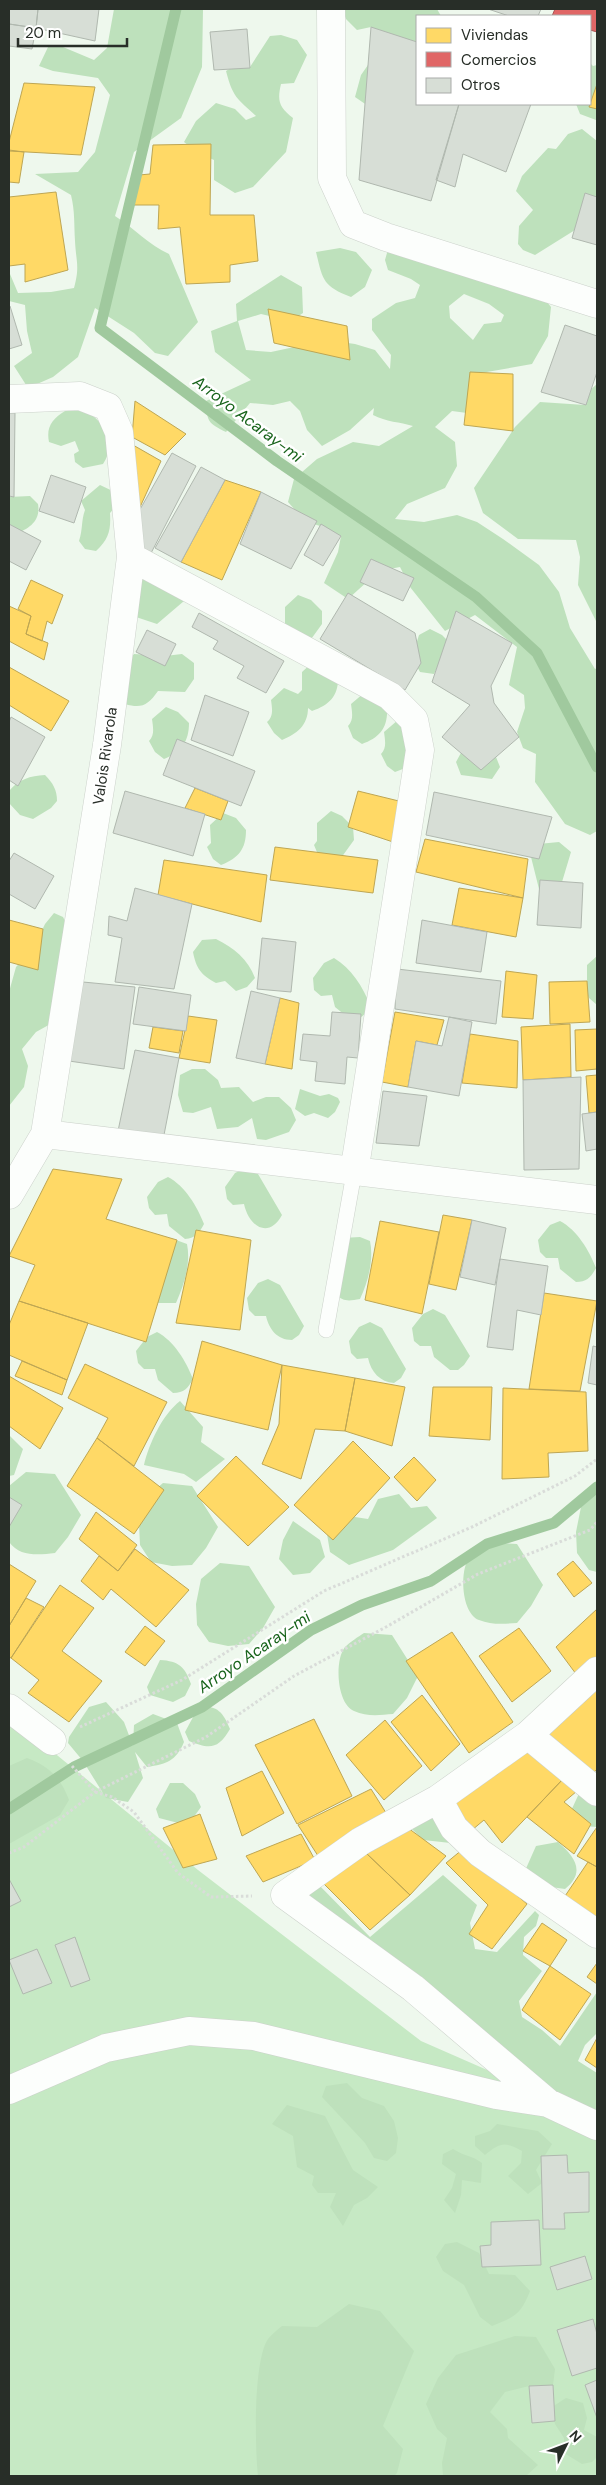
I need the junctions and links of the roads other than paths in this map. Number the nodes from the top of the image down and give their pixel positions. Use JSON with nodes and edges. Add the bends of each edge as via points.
{"nodes":[{"id":1,"x":331,"y":9,"type":"edge"},
{"id":2,"x":597,"y":304,"type":"edge"},
{"id":3,"x":9,"y":399,"type":"edge"},
{"id":4,"x":131,"y":557,"type":"junction"},
{"id":5,"x":44,"y":1134,"type":"junction"},
{"id":6,"x":354,"y":1173,"type":"junction"},
{"id":7,"x":9,"y":1196,"type":"edge"},
{"id":8,"x":597,"y":1200,"type":"edge"},
{"id":9,"x":326,"y":1330,"type":"dead end"},
{"id":10,"x":597,"y":1671,"type":"edge"},
{"id":11,"x":9,"y":1708,"type":"edge"},
{"id":12,"x":528,"y":1735,"type":"junction"},
{"id":13,"x":52,"y":1740,"type":"road end"},
{"id":14,"x":597,"y":1792,"type":"edge"},
{"id":15,"x":438,"y":1799,"type":"junction"},
{"id":16,"x":597,"y":1934,"type":"edge"},
{"id":17,"x":9,"y":2090,"type":"edge"},
{"id":18,"x":548,"y":2103,"type":"junction"},
{"id":19,"x":597,"y":2126,"type":"edge"}],
"edges":[{"from":1,"to":2,"type":"street","via":[[332,178],[354,224]]},
{"from":3,"to":4,"type":"street","name":"Valois Rivarola","via":[[80,396],[108,408],[119,432]]},
{"from":4,"to":5,"type":"street","name":"Valois Rivarola","via":[[107,745]]},
{"from":4,"to":6,"type":"street","via":[[390,696],[414,720],[420,750]]},
{"from":5,"to":6,"type":"street"},
{"from":5,"to":7,"type":"street","name":"Valois Rivarola"},
{"from":6,"to":8,"type":"street"},
{"from":6,"to":9,"type":"lane"},
{"from":10,"to":12,"type":"street"},
{"from":11,"to":13,"type":"street"},
{"from":12,"to":14,"type":"street"},
{"from":12,"to":15,"type":"street"},
{"from":15,"to":16,"type":"street","via":[[454,1828],[480,1852]]},
{"from":15,"to":18,"type":"street","via":[[361,1841],[286,1895],[413,1988]]},
{"from":17,"to":18,"type":"street","via":[[106,2048],[189,2030],[254,2036],[496,2095]]},
{"from":18,"to":19,"type":"street"}]}
